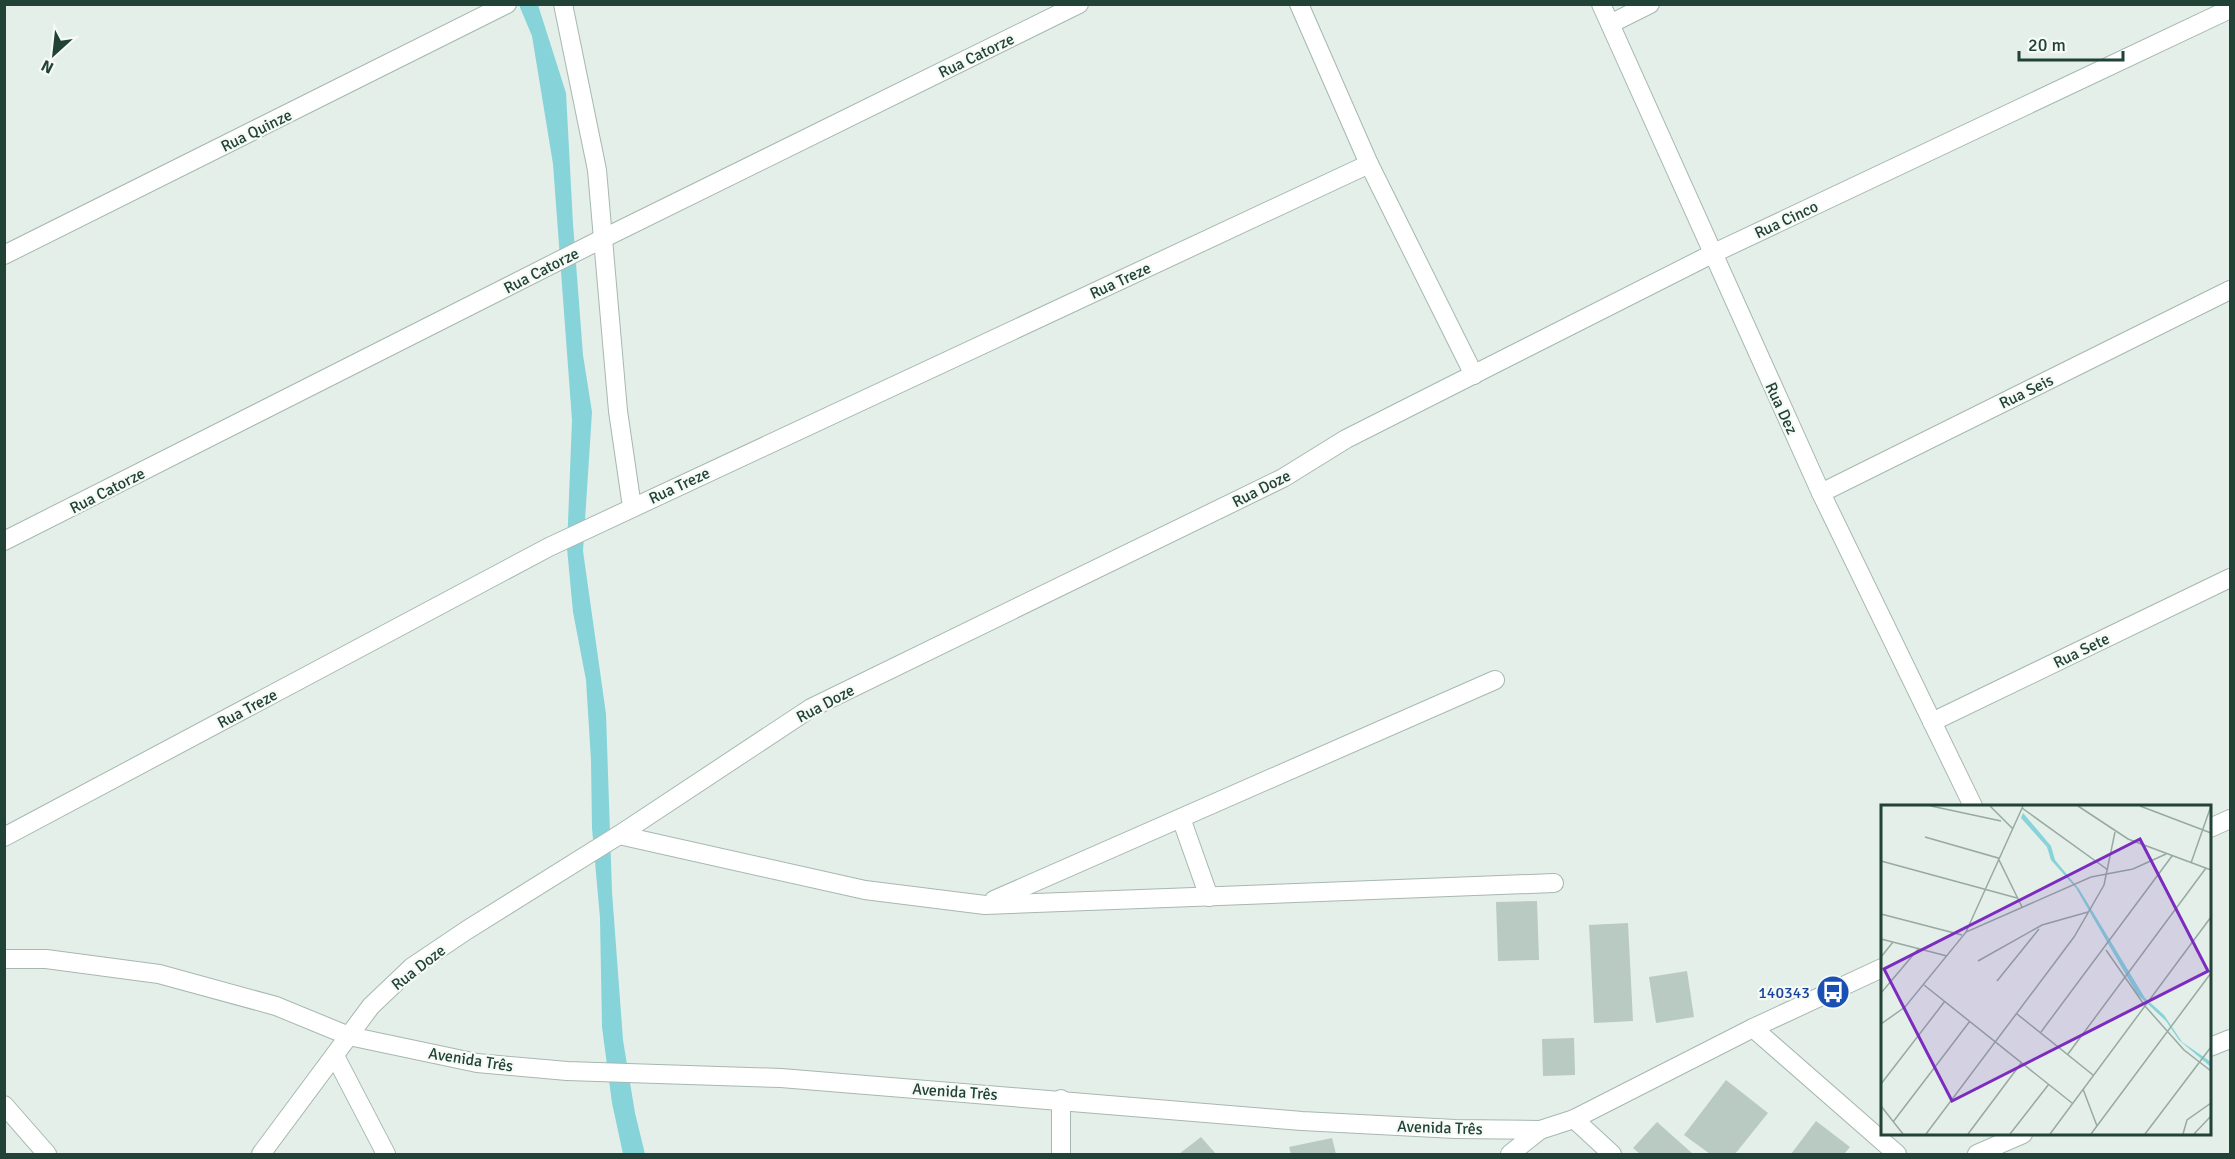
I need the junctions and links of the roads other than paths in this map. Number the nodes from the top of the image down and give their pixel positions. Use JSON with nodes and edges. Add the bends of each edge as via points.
{"nodes":[{"id":1,"x":563,"y":4,"type":"edge"},
{"id":2,"x":1079,"y":4,"type":"edge"},
{"id":3,"x":1299,"y":4,"type":"edge"},
{"id":4,"x":1601,"y":4,"type":"edge"},
{"id":5,"x":1650,"y":4,"type":"edge"},
{"id":6,"x":500,"y":8,"type":"edge"},
{"id":7,"x":2230,"y":9,"type":"edge"},
{"id":8,"x":1610,"y":24,"type":"junction"},
{"id":9,"x":1369,"y":164,"type":"junction"},
{"id":10,"x":604,"y":238,"type":"junction"},
{"id":11,"x":1712,"y":254,"type":"junction"},
{"id":12,"x":4,"y":255,"type":"edge"},
{"id":13,"x":2230,"y":290,"type":"edge"},
{"id":14,"x":1474,"y":375,"type":"junction"},
{"id":15,"x":1346,"y":439,"type":"joint"},
{"id":16,"x":1821,"y":493,"type":"junction"},
{"id":17,"x":632,"y":507,"type":"junction"},
{"id":18,"x":4,"y":541,"type":"edge"},
{"id":19,"x":2230,"y":578,"type":"edge"},
{"id":20,"x":1495,"y":680,"type":"dead end"},
{"id":21,"x":1932,"y":722,"type":"junction"},
{"id":22,"x":1972,"y":805,"type":"edge"},
{"id":23,"x":1181,"y":818,"type":"junction"},
{"id":24,"x":2230,"y":819,"type":"edge"},
{"id":25,"x":2211,"y":828,"type":"edge"},
{"id":26,"x":619,"y":835,"type":"junction"},
{"id":27,"x":4,"y":837,"type":"edge"},
{"id":28,"x":1554,"y":883,"type":"dead end"},
{"id":29,"x":1209,"y":897,"type":"junction"},
{"id":30,"x":985,"y":905,"type":"junction"},
{"id":31,"x":4,"y":959,"type":"edge"},
{"id":32,"x":1881,"y":968,"type":"edge"},
{"id":33,"x":1753,"y":1028,"type":"junction"},
{"id":34,"x":349,"y":1036,"type":"junction"},
{"id":35,"x":2230,"y":1039,"type":"edge"},
{"id":36,"x":2211,"y":1047,"type":"edge"},
{"id":37,"x":335,"y":1056,"type":"junction"},
{"id":38,"x":1062,"y":1099,"type":"junction"},
{"id":39,"x":4,"y":1106,"type":"edge"},
{"id":40,"x":1574,"y":1119,"type":"junction"},
{"id":41,"x":1540,"y":1130,"type":"junction"},
{"id":42,"x":2021,"y":1135,"type":"edge"},
{"id":43,"x":47,"y":1155,"type":"edge"},
{"id":44,"x":261,"y":1155,"type":"edge"},
{"id":45,"x":386,"y":1155,"type":"edge"},
{"id":46,"x":1061,"y":1155,"type":"edge"},
{"id":47,"x":1510,"y":1155,"type":"edge"},
{"id":48,"x":1612,"y":1155,"type":"edge"},
{"id":49,"x":1897,"y":1155,"type":"edge"},
{"id":50,"x":1977,"y":1155,"type":"edge"}],
"edges":[{"from":1,"to":10,"type":"street","via":[[597,170]]},
{"from":2,"to":10,"type":"street","name":"Rua Catorze"},
{"from":3,"to":9,"type":"street"},
{"from":4,"to":8,"type":"street","name":"Rua Dez"},
{"from":5,"to":8,"type":"street"},
{"from":6,"to":12,"type":"street","name":"Rua Quinze"},
{"from":7,"to":11,"type":"street","name":"Rua Cinco"},
{"from":8,"to":11,"type":"street","name":"Rua Dez"},
{"from":9,"to":14,"type":"street"},
{"from":9,"to":17,"type":"street","name":"Rua Treze"},
{"from":10,"to":17,"type":"street","via":[[618,411]]},
{"from":10,"to":18,"type":"street","name":"Rua Catorze"},
{"from":11,"to":14,"type":"street","name":"Rua Cinco"},
{"from":11,"to":16,"type":"street","name":"Rua Dez"},
{"from":13,"to":16,"type":"street","name":"Rua Seis"},
{"from":14,"to":15,"type":"street","name":"Rua Cinco"},
{"from":15,"to":26,"type":"street","name":"Rua Doze","via":[[1283,478],[811,708]]},
{"from":16,"to":21,"type":"street","name":"Rua Dez"},
{"from":17,"to":27,"type":"street","name":"Rua Treze","via":[[549,547]]},
{"from":19,"to":21,"type":"street","name":"Rua Sete"},
{"from":20,"to":23,"type":"street"},
{"from":21,"to":22,"type":"street","name":"Rua Dez"},
{"from":23,"to":29,"type":"street"},
{"from":23,"to":30,"type":"street"},
{"from":24,"to":25,"type":"street"},
{"from":26,"to":30,"type":"street","via":[[865,890]]},
{"from":26,"to":34,"type":"street","name":"Rua Doze","via":[[412,967],[371,1006]]},
{"from":28,"to":29,"type":"street"},
{"from":29,"to":30,"type":"street"},
{"from":31,"to":34,"type":"street","name":"Avenida Três","via":[[46,959],[159,975],[276,1006]]},
{"from":32,"to":33,"type":"street","name":"Avenida Três"},
{"from":33,"to":40,"type":"street","name":"Avenida Três"},
{"from":33,"to":49,"type":"street"},
{"from":34,"to":37,"type":"street","name":"Rua Doze"},
{"from":34,"to":38,"type":"street","name":"Avenida Três","via":[[477,1063],[567,1071],[781,1078]]},
{"from":35,"to":36,"type":"street"},
{"from":37,"to":44,"type":"street","name":"Rua Doze"},
{"from":37,"to":45,"type":"street"},
{"from":38,"to":41,"type":"street","name":"Avenida Três","via":[[1302,1121]]},
{"from":38,"to":46,"type":"street"},
{"from":39,"to":43,"type":"street"},
{"from":40,"to":41,"type":"street","name":"Avenida Três"},
{"from":40,"to":48,"type":"street"},
{"from":41,"to":47,"type":"street"},
{"from":42,"to":50,"type":"street"}]}
